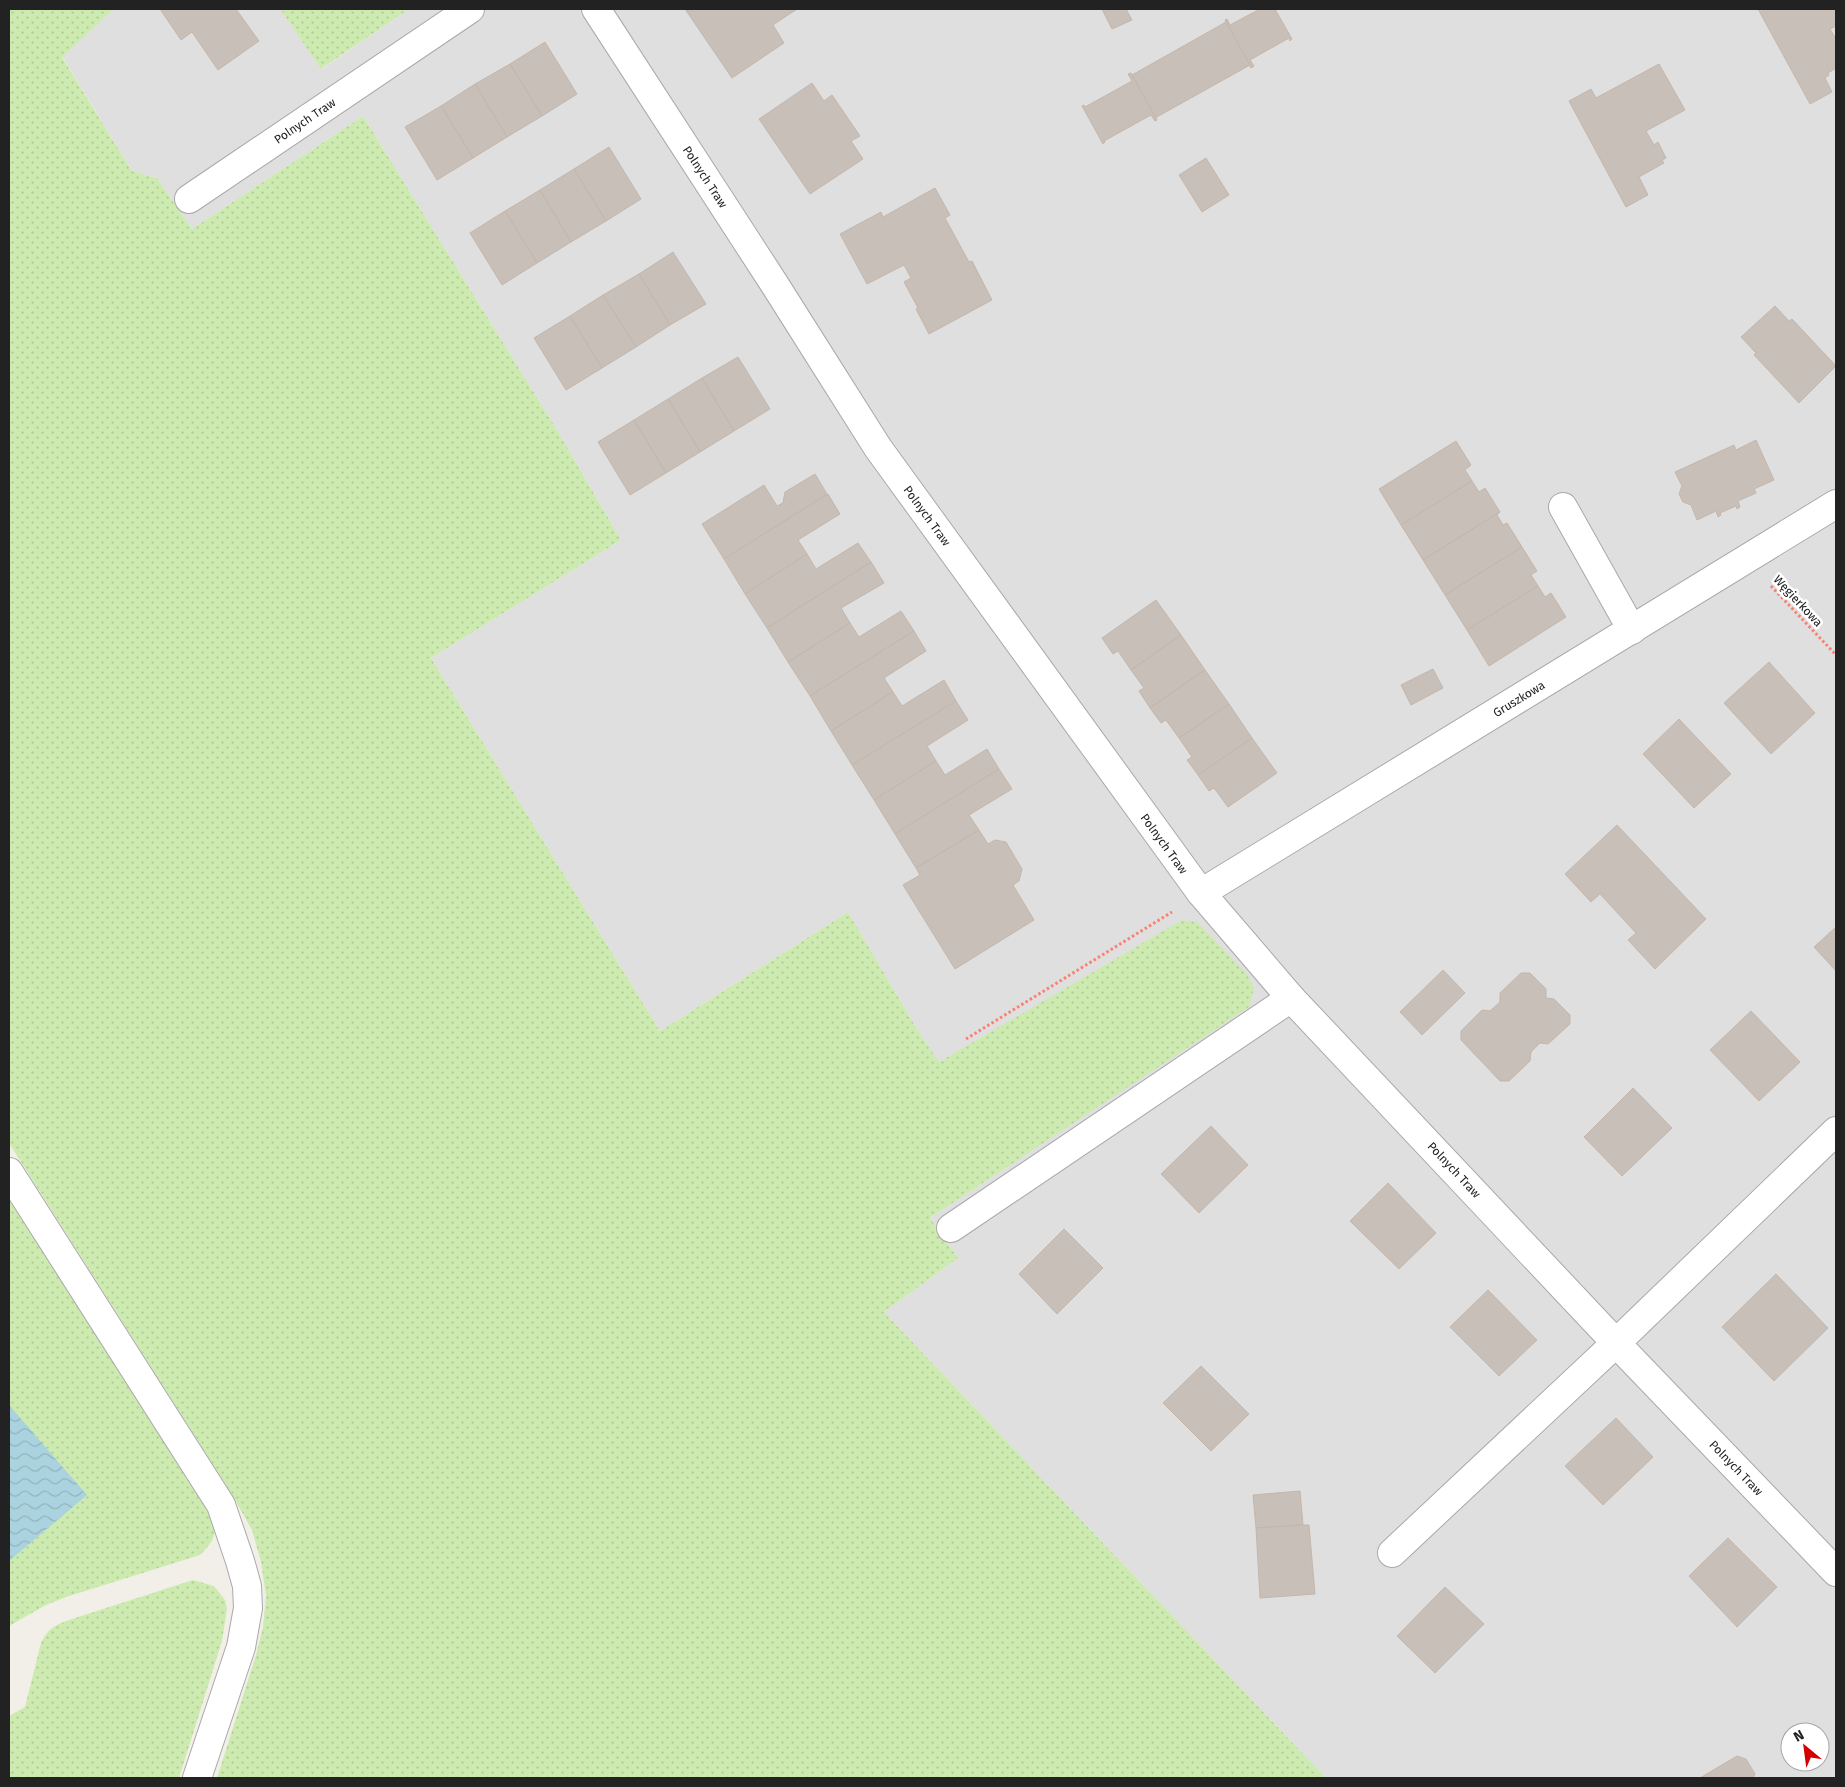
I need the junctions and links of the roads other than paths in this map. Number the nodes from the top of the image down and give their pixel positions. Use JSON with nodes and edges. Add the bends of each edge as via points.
{"nodes":[{"id":1,"x":470,"y":9,"type":"edge"},
{"id":2,"x":596,"y":9,"type":"edge"},
{"id":3,"x":188,"y":199,"type":"dead end"},
{"id":4,"x":1836,"y":504,"type":"edge"},
{"id":5,"x":1564,"y":507,"type":"dead end"},
{"id":6,"x":1632,"y":630,"type":"junction"},
{"id":7,"x":1201,"y":893,"type":"junction"},
{"id":8,"x":1291,"y":998,"type":"junction"},
{"id":9,"x":1836,"y":1131,"type":"edge"},
{"id":10,"x":9,"y":1172,"type":"edge"},
{"id":11,"x":951,"y":1228,"type":"dead end"},
{"id":12,"x":1616,"y":1343,"type":"junction"},
{"id":13,"x":1392,"y":1552,"type":"dead end"},
{"id":14,"x":1836,"y":1572,"type":"edge"},
{"id":15,"x":197,"y":1778,"type":"edge"}],
"edges":[{"from":1,"to":3,"type":"street","name":"Polnych Traw"},
{"from":2,"to":7,"type":"street","name":"Polnych Traw","via":[[878,448]]},
{"from":4,"to":6,"type":"street","name":"Gruszkowa"},
{"from":5,"to":6,"type":"street"},
{"from":6,"to":7,"type":"street","name":"Gruszkowa"},
{"from":7,"to":8,"type":"street","name":"Polnych Traw"},
{"from":8,"to":11,"type":"street"},
{"from":8,"to":12,"type":"street","name":"Polnych Traw"},
{"from":9,"to":12,"type":"street"},
{"from":10,"to":15,"type":"street","via":[[221,1505],[240,1560],[247,1586],[248,1608],[242,1647]]},
{"from":12,"to":13,"type":"street"},
{"from":12,"to":14,"type":"street","name":"Polnych Traw"}]}
